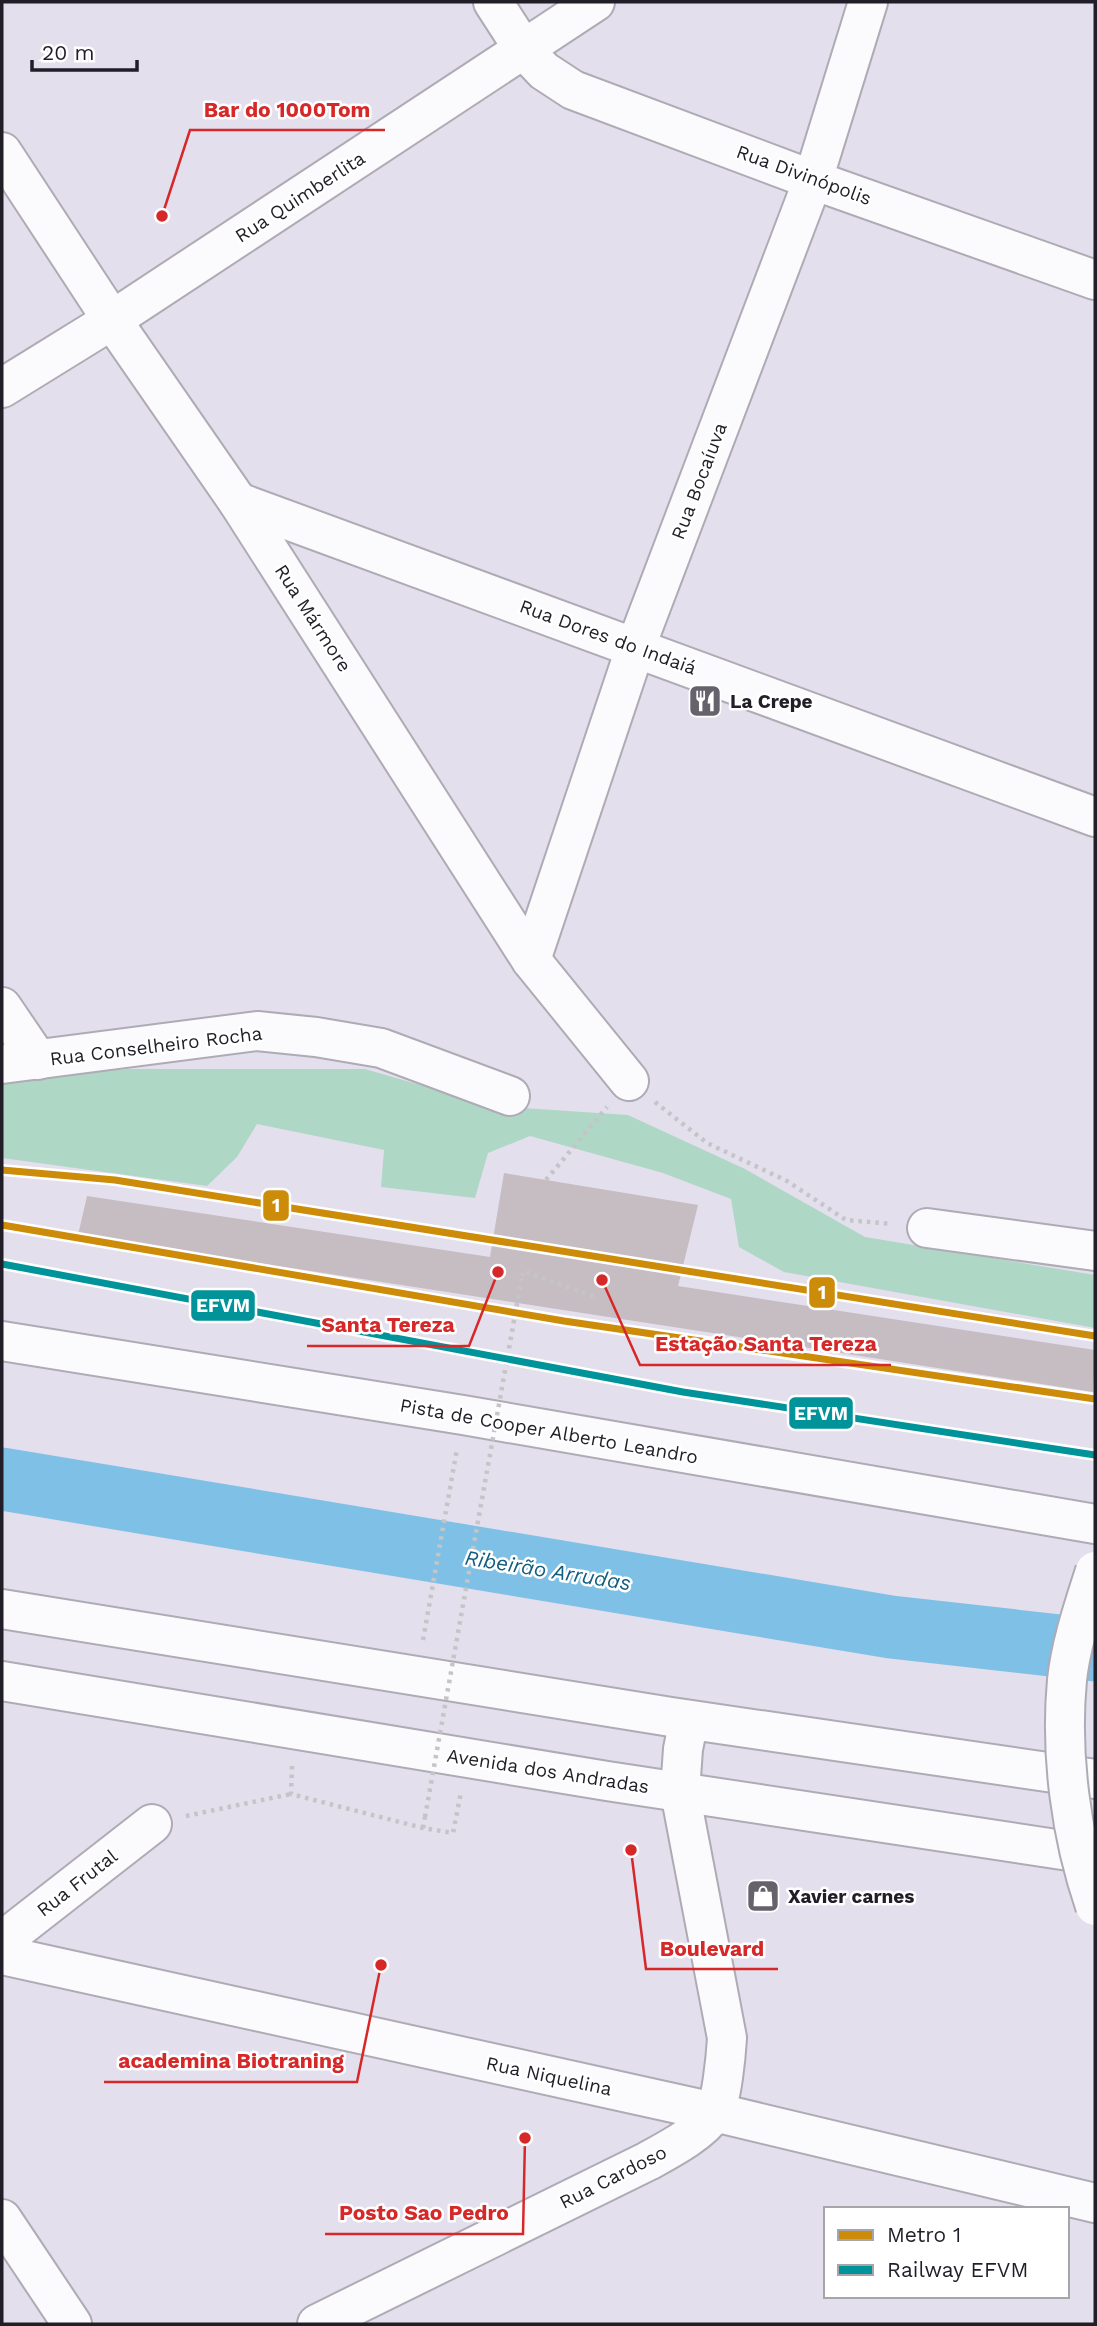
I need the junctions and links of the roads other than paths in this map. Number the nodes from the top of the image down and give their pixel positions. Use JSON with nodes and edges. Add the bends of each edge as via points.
{"nodes":[{"id":1,"x":493,"y":2,"type":"edge"},
{"id":2,"x":595,"y":2,"type":"edge"},
{"id":3,"x":868,"y":2,"type":"edge"},
{"id":4,"x":524,"y":50,"type":"junction"},
{"id":5,"x":2,"y":152,"type":"edge"},
{"id":6,"x":813,"y":180,"type":"junction"},
{"id":7,"x":1095,"y":280,"type":"edge"},
{"id":8,"x":112,"y":320,"type":"junction"},
{"id":9,"x":2,"y":388,"type":"edge"},
{"id":10,"x":238,"y":502,"type":"junction"},
{"id":11,"x":636,"y":646,"type":"junction"},
{"id":12,"x":1095,"y":817,"type":"edge"},
{"id":13,"x":531,"y":960,"type":"junction"},
{"id":14,"x":2,"y":1007,"type":"edge"},
{"id":15,"x":20,"y":1062,"type":"edge"},
{"id":16,"x":629,"y":1081,"type":"road end"},
{"id":17,"x":510,"y":1096,"type":"dead end"},
{"id":18,"x":928,"y":1228,"type":"road end"},
{"id":19,"x":1095,"y":1251,"type":"edge"},
{"id":20,"x":2,"y":1341,"type":"edge"},
{"id":21,"x":1095,"y":1524,"type":"edge"},
{"id":22,"x":1095,"y":1571,"type":"edge"},
{"id":23,"x":2,"y":1609,"type":"edge"},
{"id":24,"x":2,"y":1681,"type":"edge"},
{"id":25,"x":690,"y":1720,"type":"junction"},
{"id":26,"x":1095,"y":1779,"type":"edge"},
{"id":27,"x":680,"y":1792,"type":"junction"},
{"id":28,"x":152,"y":1824,"type":"road end"},
{"id":29,"x":1095,"y":1855,"type":"edge"},
{"id":30,"x":1095,"y":1906,"type":"edge"},
{"id":31,"x":2,"y":1941,"type":"edge"},
{"id":32,"x":2,"y":1955,"type":"edge"},
{"id":33,"x":714,"y":2112,"type":"junction"},
{"id":34,"x":1095,"y":2203,"type":"edge"},
{"id":35,"x":2,"y":2219,"type":"edge"},
{"id":36,"x":72,"y":2324,"type":"edge"},
{"id":37,"x":317,"y":2324,"type":"edge"}],
"edges":[{"from":1,"to":4,"type":"street","name":"Rua Divinópolis"},
{"from":2,"to":4,"type":"street","name":"Rua Quimberlita"},
{"from":3,"to":6,"type":"street","name":"Rua Bocaíuva"},
{"from":4,"to":6,"type":"street","name":"Rua Divinópolis","via":[[544,71],[573,90]]},
{"from":4,"to":8,"type":"street","name":"Rua Quimberlita"},
{"from":5,"to":8,"type":"street","name":"Rua Mármore"},
{"from":6,"to":7,"type":"street","name":"Rua Divinópolis"},
{"from":6,"to":11,"type":"street","name":"Rua Bocaíuva"},
{"from":8,"to":9,"type":"street","name":"Rua Quimberlita"},
{"from":8,"to":10,"type":"street","name":"Rua Mármore"},
{"from":10,"to":11,"type":"street","name":"Rua Dores do Indaiá"},
{"from":10,"to":13,"type":"street","name":"Rua Mármore"},
{"from":11,"to":12,"type":"street","name":"Rua Dores do Indaiá"},
{"from":11,"to":13,"type":"street","name":"Rua Bocaíuva"},
{"from":13,"to":16,"type":"street","name":"Rua Mármore"},
{"from":14,"to":15,"type":"street"},
{"from":15,"to":17,"type":"street","name":"Rua Conselheiro Rocha","via":[[257,1031],[381,1048]]},
{"from":18,"to":19,"type":"street"},
{"from":20,"to":21,"type":"street","name":"Pista de Cooper Alberto Leandro"},
{"from":22,"to":30,"type":"street","bridge":true,"via":[[1068,1678],[1065,1739],[1081,1866]]},
{"from":23,"to":25,"type":"street"},
{"from":24,"to":27,"type":"street","name":"Avenida dos Andradas"},
{"from":25,"to":26,"type":"street"},
{"from":25,"to":27,"type":"street"},
{"from":27,"to":29,"type":"street","name":"Avenida dos Andradas"},
{"from":27,"to":33,"type":"street","via":[[727,2038]]},
{"from":28,"to":31,"type":"street","name":"Rua Frutal"},
{"from":32,"to":33,"type":"street","name":"Rua Niquelina"},
{"from":33,"to":34,"type":"street","name":"Rua Niquelina"},
{"from":33,"to":37,"type":"street","name":"Rua Cardoso","via":[[687,2139],[648,2161]]},
{"from":35,"to":36,"type":"street"}]}
